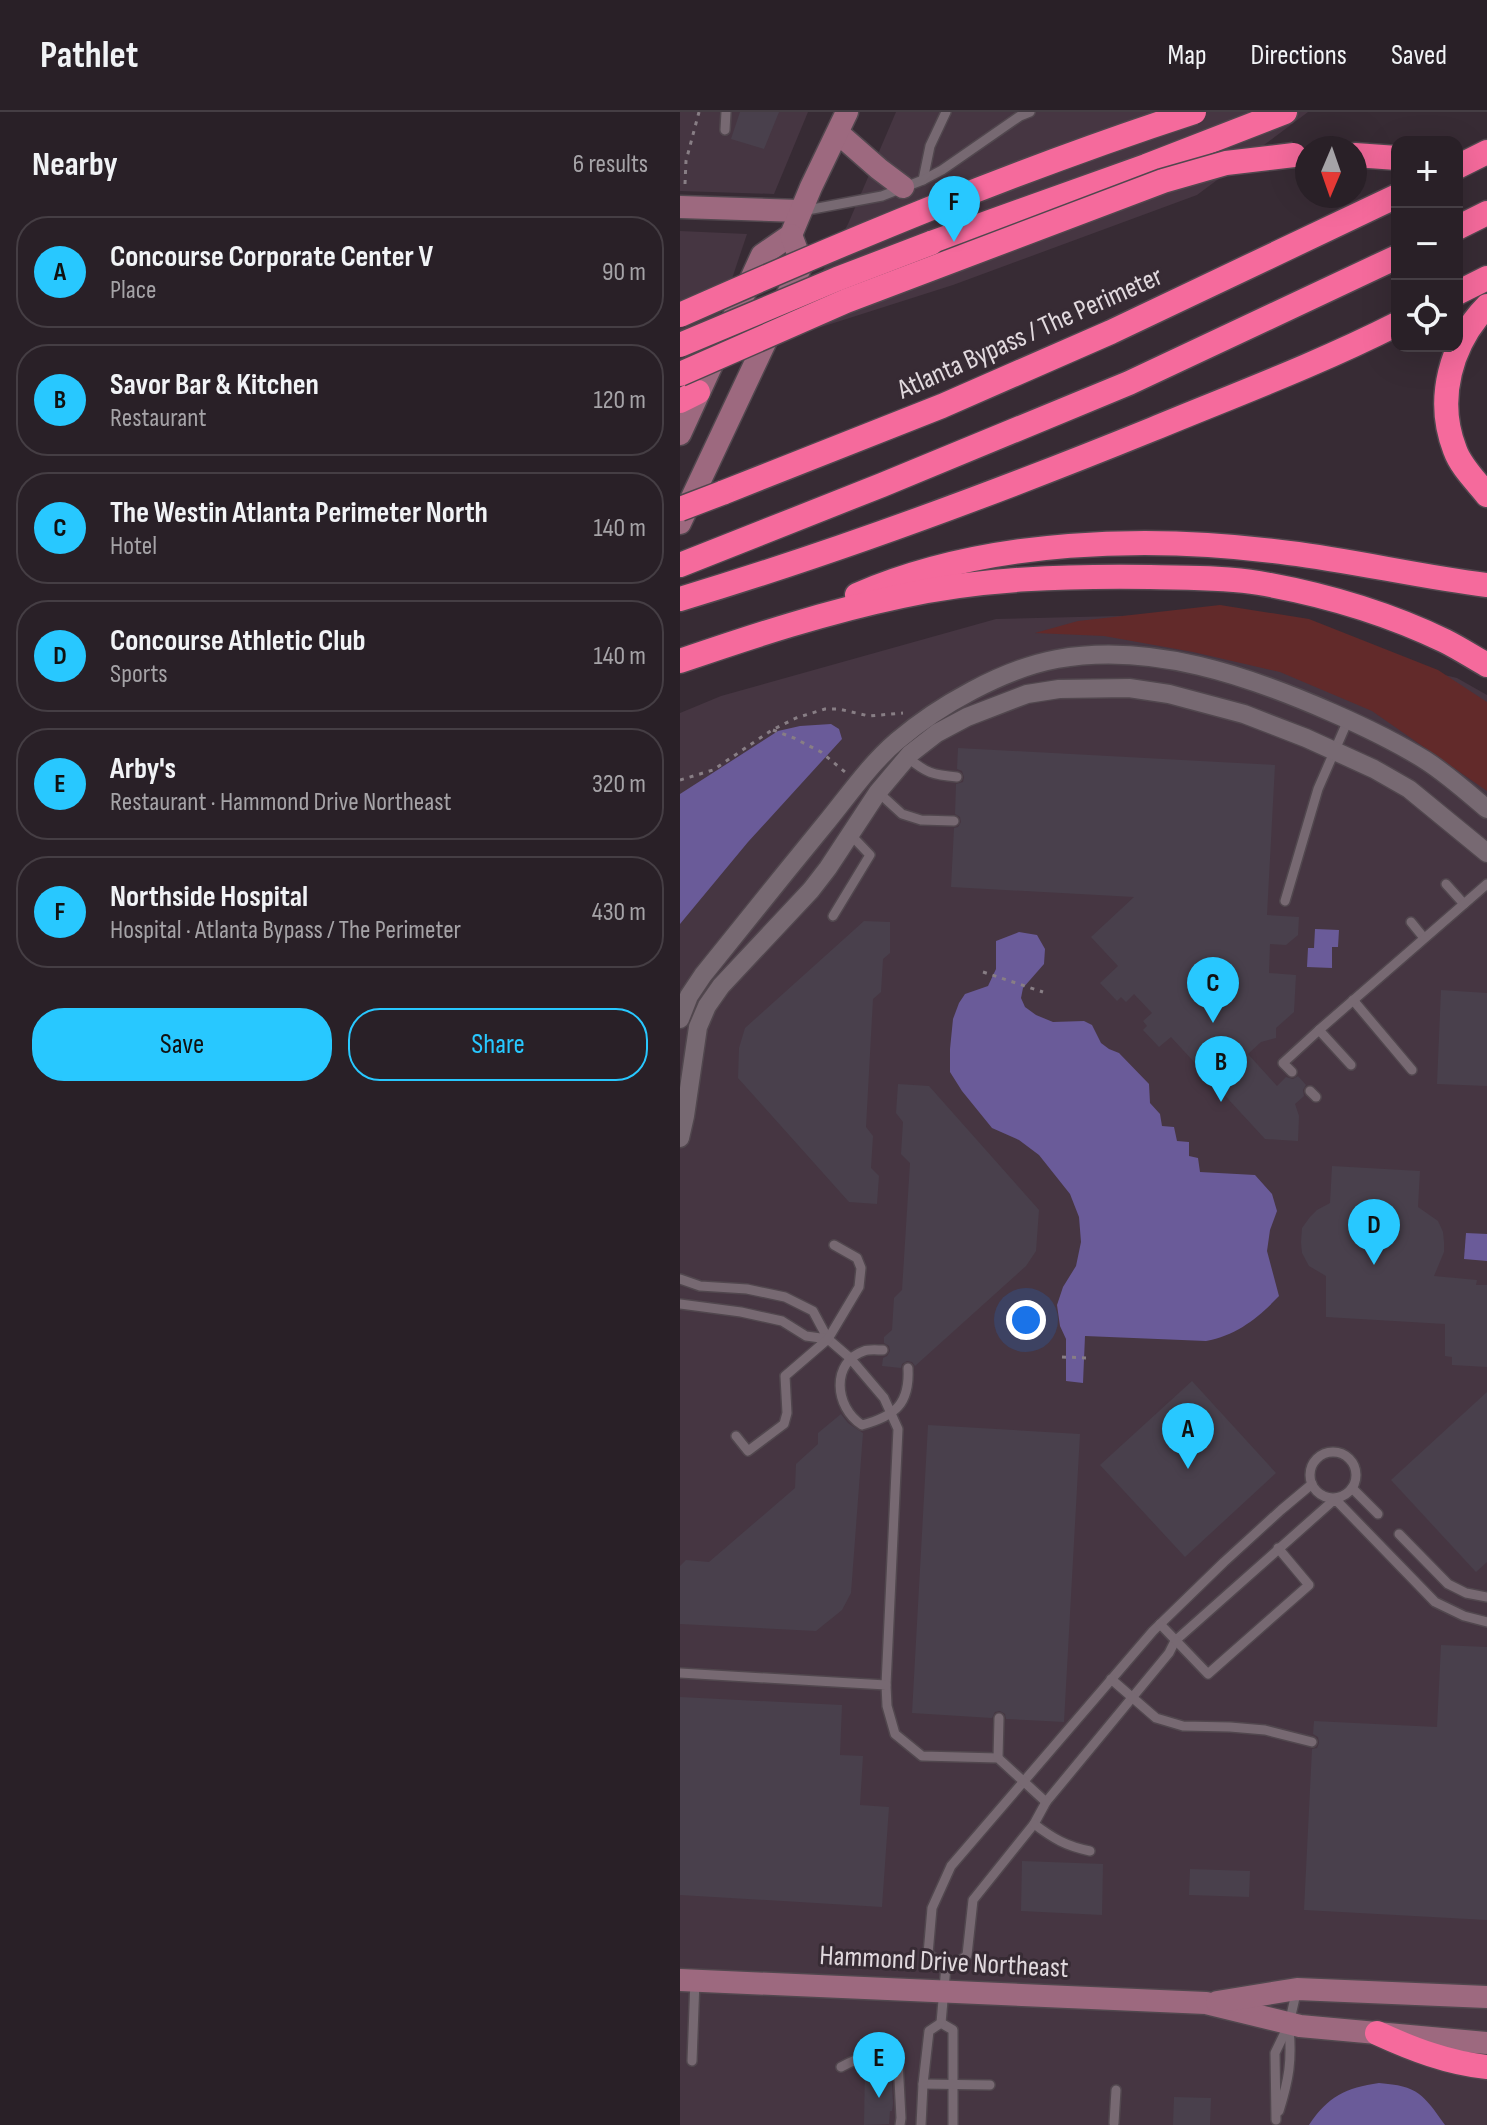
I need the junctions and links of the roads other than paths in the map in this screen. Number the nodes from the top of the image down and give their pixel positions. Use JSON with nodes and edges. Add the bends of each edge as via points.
{"nodes":[{"id":1,"x":726,"y":112,"type":"edge"},
{"id":2,"x":847,"y":112,"type":"edge"},
{"id":3,"x":946,"y":112,"type":"edge"},
{"id":4,"x":1030,"y":112,"type":"edge"},
{"id":5,"x":1194,"y":112,"type":"edge"},
{"id":6,"x":1285,"y":112,"type":"edge"},
{"id":7,"x":725,"y":130,"type":"dead end"},
{"id":8,"x":838,"y":133,"type":"junction"},
{"id":9,"x":1487,"y":152,"type":"edge"},
{"id":10,"x":1295,"y":156,"type":"edge"},
{"id":11,"x":1367,"y":156,"type":"edge"},
{"id":12,"x":1391,"y":158,"type":"edge"},
{"id":13,"x":1463,"y":164,"type":"edge"},
{"id":14,"x":1463,"y":168,"type":"edge"},
{"id":15,"x":1487,"y":172,"type":"edge"},
{"id":16,"x":913,"y":183,"type":"junction"},
{"id":17,"x":1391,"y":199,"type":"edge"},
{"id":18,"x":680,"y":207,"type":"edge"},
{"id":19,"x":800,"y":211,"type":"junction"},
{"id":20,"x":1487,"y":213,"type":"edge"},
{"id":21,"x":1463,"y":225,"type":"edge"},
{"id":22,"x":791,"y":235,"type":"junction"},
{"id":23,"x":1391,"y":260,"type":"edge"},
{"id":24,"x":1487,"y":278,"type":"edge"},
{"id":25,"x":1463,"y":290,"type":"edge"},
{"id":26,"x":1487,"y":306,"type":"edge"},
{"id":27,"x":680,"y":315,"type":"edge"},
{"id":28,"x":1391,"y":327,"type":"edge"},
{"id":29,"x":680,"y":345,"type":"edge"},
{"id":30,"x":680,"y":374,"type":"edge"},
{"id":31,"x":689,"y":396,"type":"edge"},
{"id":32,"x":680,"y":434,"type":"edge"},
{"id":33,"x":1487,"y":495,"type":"edge"},
{"id":34,"x":680,"y":509,"type":"edge"},
{"id":35,"x":680,"y":523,"type":"edge"},
{"id":36,"x":686,"y":563,"type":"edge"},
{"id":37,"x":1487,"y":585,"type":"edge"},
{"id":38,"x":686,"y":598,"type":"edge"},
{"id":39,"x":792,"y":623,"type":"junction"},
{"id":40,"x":680,"y":661,"type":"edge"},
{"id":41,"x":1487,"y":665,"type":"edge"},
{"id":42,"x":1348,"y":720,"type":"junction"},
{"id":43,"x":1333,"y":750,"type":"junction"},
{"id":44,"x":907,"y":757,"type":"junction"},
{"id":45,"x":957,"y":777,"type":"dead end"},
{"id":46,"x":878,"y":792,"type":"junction"},
{"id":47,"x":1487,"y":809,"type":"edge"},
{"id":48,"x":954,"y":821,"type":"dead end"},
{"id":49,"x":850,"y":834,"type":"junction"},
{"id":50,"x":1487,"y":853,"type":"edge"},
{"id":51,"x":1446,"y":884,"type":"dead end"},
{"id":52,"x":1487,"y":884,"type":"edge"},
{"id":53,"x":1285,"y":901,"type":"dead end"},
{"id":54,"x":1464,"y":904,"type":"junction"},
{"id":55,"x":833,"y":916,"type":"dead end"},
{"id":56,"x":1411,"y":922,"type":"dead end"},
{"id":57,"x":1424,"y":938,"type":"junction"},
{"id":58,"x":1353,"y":1000,"type":"junction"},
{"id":59,"x":680,"y":1019,"type":"edge"},
{"id":60,"x":1319,"y":1030,"type":"junction"},
{"id":61,"x":1351,"y":1065,"type":"dead end"},
{"id":62,"x":1412,"y":1070,"type":"dead end"},
{"id":63,"x":1292,"y":1072,"type":"dead end"},
{"id":64,"x":680,"y":1138,"type":"edge"},
{"id":65,"x":834,"y":1245,"type":"dead end"},
{"id":66,"x":680,"y":1279,"type":"edge"},
{"id":67,"x":680,"y":1304,"type":"edge"},
{"id":68,"x":828,"y":1339,"type":"junction"},
{"id":69,"x":883,"y":1350,"type":"dead end"},
{"id":70,"x":850,"y":1358,"type":"junction"},
{"id":71,"x":908,"y":1368,"type":"dead end"},
{"id":72,"x":892,"y":1412,"type":"junction"},
{"id":73,"x":736,"y":1436,"type":"dead end"},
{"id":74,"x":1312,"y":1484,"type":"junction"},
{"id":75,"x":1352,"y":1488,"type":"junction"},
{"id":76,"x":1335,"y":1499,"type":"junction"},
{"id":77,"x":1378,"y":1514,"type":"dead end"},
{"id":78,"x":1278,"y":1548,"type":"junction"},
{"id":79,"x":1388,"y":1553,"type":"junction"},
{"id":80,"x":1487,"y":1597,"type":"edge"},
{"id":81,"x":1487,"y":1622,"type":"edge"},
{"id":82,"x":1160,"y":1624,"type":"junction"},
{"id":83,"x":1175,"y":1641,"type":"junction"},
{"id":84,"x":680,"y":1673,"type":"edge"},
{"id":85,"x":1111,"y":1679,"type":"junction"},
{"id":86,"x":886,"y":1685,"type":"junction"},
{"id":87,"x":1132,"y":1698,"type":"junction"},
{"id":88,"x":999,"y":1718,"type":"dead end"},
{"id":89,"x":1312,"y":1742,"type":"dead end"},
{"id":90,"x":998,"y":1758,"type":"junction"},
{"id":91,"x":1023,"y":1781,"type":"junction"},
{"id":92,"x":1046,"y":1802,"type":"junction"},
{"id":93,"x":1034,"y":1824,"type":"junction"},
{"id":94,"x":1090,"y":1851,"type":"dead end"},
{"id":95,"x":946,"y":1966,"type":"junction"},
{"id":96,"x":688,"y":1980,"type":"edge"},
{"id":97,"x":1297,"y":1989,"type":"junction"},
{"id":98,"x":942,"y":1991,"type":"junction"},
{"id":99,"x":1487,"y":1997,"type":"edge"},
{"id":100,"x":1206,"y":2003,"type":"junction"},
{"id":101,"x":941,"y":2023,"type":"junction"},
{"id":102,"x":1289,"y":2024,"type":"junction"},
{"id":103,"x":1377,"y":2033,"type":"junction"},
{"id":104,"x":1487,"y":2043,"type":"edge"},
{"id":105,"x":692,"y":2061,"type":"dead end"},
{"id":106,"x":841,"y":2067,"type":"dead end"},
{"id":107,"x":1487,"y":2067,"type":"edge"},
{"id":108,"x":923,"y":2084,"type":"junction"},
{"id":109,"x":954,"y":2084,"type":"junction"},
{"id":110,"x":990,"y":2085,"type":"dead end"},
{"id":111,"x":1116,"y":2090,"type":"dead end"},
{"id":112,"x":1276,"y":2122,"type":"edge"},
{"id":113,"x":1114,"y":2123,"type":"dead end"},
{"id":114,"x":900,"y":2125,"type":"edge"},
{"id":115,"x":921,"y":2125,"type":"edge"},
{"id":116,"x":953,"y":2125,"type":"edge"}],
"edges":[{"from":1,"to":7,"type":"lane"},
{"from":2,"to":8,"type":"main road"},
{"from":3,"to":16,"type":"lane"},
{"from":4,"to":16,"type":"lane"},
{"from":5,"to":27,"type":"highway","bridge":true,"via":[[950,200]]},
{"from":6,"to":29,"type":"highway","bridge":true,"via":[[837,279]]},
{"from":8,"to":16,"type":"main road","via":[[879,169]]},
{"from":8,"to":19,"type":"main road"},
{"from":9,"to":13,"type":"highway"},
{"from":10,"to":30,"type":"highway","bridge":true,"via":[[1226,163],[1163,181],[846,301]]},
{"from":11,"to":12,"type":"highway"},
{"from":14,"to":15,"type":"highway"},
{"from":16,"to":19,"type":"lane","via":[[882,196]]},
{"from":17,"to":34,"type":"highway","name":"Atlanta Bypass / The Perimeter","bridge":true,"via":[[1097,338]]},
{"from":18,"to":19,"type":"main road"},
{"from":19,"to":22,"type":"main road"},
{"from":20,"to":21,"type":"highway"},
{"from":22,"to":31,"type":"main road","via":[[762,255]]},
{"from":22,"to":35,"type":"main road","via":[[802,264]]},
{"from":23,"to":36,"type":"highway","via":[[1129,383]]},
{"from":24,"to":25,"type":"highway"},
{"from":26,"to":33,"type":"highway","via":[[1459,343],[1448,376],[1446,407],[1455,450]]},
{"from":28,"to":38,"type":"highway","via":[[1052,470]]},
{"from":31,"to":32,"type":"main road"},
{"from":37,"to":39,"type":"highway","via":[[1289,553],[1165,543],[1032,549],[885,582]]},
{"from":39,"to":40,"type":"highway"},
{"from":39,"to":41,"type":"highway","via":[[903,595],[999,580],[1184,578],[1257,583],[1336,601],[1445,641]]},
{"from":42,"to":43,"type":"lane"},
{"from":42,"to":47,"type":"street","via":[[1428,762]]},
{"from":42,"to":59,"type":"street","via":[[1218,671],[1135,656],[1056,659],[988,683],[926,719],[879,758],[703,975]]},
{"from":43,"to":44,"type":"street","via":[[1209,703],[1095,687],[1027,694],[967,717]]},
{"from":43,"to":50,"type":"street","via":[[1409,789]]},
{"from":43,"to":53,"type":"lane"},
{"from":44,"to":45,"type":"lane","via":[[931,774]]},
{"from":44,"to":46,"type":"street"},
{"from":46,"to":48,"type":"lane","via":[[902,814]]},
{"from":46,"to":49,"type":"street"},
{"from":49,"to":55,"type":"lane","via":[[870,855]]},
{"from":49,"to":64,"type":"street","via":[[811,890],[707,1006],[698,1027]]},
{"from":51,"to":54,"type":"lane"},
{"from":52,"to":54,"type":"lane"},
{"from":54,"to":57,"type":"lane"},
{"from":56,"to":57,"type":"lane"},
{"from":57,"to":58,"type":"lane"},
{"from":58,"to":60,"type":"lane"},
{"from":58,"to":62,"type":"lane"},
{"from":60,"to":61,"type":"lane"},
{"from":60,"to":63,"type":"lane","via":[[1283,1063]]},
{"from":65,"to":68,"type":"lane","via":[[857,1258],[861,1268],[859,1287]]},
{"from":66,"to":68,"type":"lane","via":[[785,1297],[813,1311]]},
{"from":67,"to":68,"type":"lane","via":[[782,1321],[806,1336]]},
{"from":68,"to":70,"type":"lane"},
{"from":68,"to":73,"type":"lane","via":[[785,1376],[784,1424],[748,1451]]},
{"from":69,"to":70,"type":"lane","via":[[866,1350]]},
{"from":70,"to":72,"type":"lane"},
{"from":70,"to":72,"type":"lane","via":[[840,1387],[848,1413],[862,1425]]},
{"from":71,"to":72,"type":"lane","via":[[906,1393]]},
{"from":72,"to":86,"type":"lane","via":[[898,1429]]},
{"from":74,"to":75,"type":"lane","via":[[1312,1464],[1331,1452],[1352,1462]]},
{"from":74,"to":76,"type":"lane"},
{"from":74,"to":82,"type":"lane"},
{"from":75,"to":76,"type":"lane"},
{"from":75,"to":77,"type":"lane"},
{"from":76,"to":78,"type":"lane"},
{"from":76,"to":79,"type":"lane"},
{"from":78,"to":83,"type":"lane"},
{"from":78,"to":83,"type":"lane","via":[[1309,1585],[1208,1674]]},
{"from":79,"to":80,"type":"lane","via":[[1402,1537],[1448,1584]]},
{"from":79,"to":81,"type":"lane","via":[[1435,1602]]},
{"from":82,"to":83,"type":"lane"},
{"from":82,"to":85,"type":"lane"},
{"from":83,"to":87,"type":"lane"},
{"from":84,"to":86,"type":"lane"},
{"from":85,"to":87,"type":"lane"},
{"from":85,"to":91,"type":"lane"},
{"from":86,"to":90,"type":"lane","via":[[895,1734],[922,1756]]},
{"from":87,"to":89,"type":"lane","via":[[1156,1718],[1183,1726],[1265,1730]]},
{"from":87,"to":92,"type":"lane"},
{"from":88,"to":90,"type":"lane"},
{"from":90,"to":91,"type":"lane"},
{"from":91,"to":92,"type":"lane"},
{"from":91,"to":95,"type":"lane","via":[[951,1866],[932,1908],[928,1954]]},
{"from":92,"to":93,"type":"lane"},
{"from":93,"to":94,"type":"lane","via":[[1057,1841]]},
{"from":93,"to":95,"type":"lane","via":[[973,1900],[967,1955]]},
{"from":95,"to":98,"type":"lane"},
{"from":96,"to":98,"type":"main road","name":"Hammond Drive Northeast"},
{"from":96,"to":105,"type":"lane"},
{"from":97,"to":99,"type":"main road","name":"Hammond Drive Northeast"},
{"from":97,"to":100,"type":"main road","name":"Hammond Drive Northeast"},
{"from":97,"to":102,"type":"lane"},
{"from":98,"to":100,"type":"main road","name":"Hammond Drive Northeast"},
{"from":98,"to":101,"type":"lane"},
{"from":100,"to":102,"type":"main road","name":"Hammond Drive Northeast"},
{"from":101,"to":108,"type":"lane","via":[[929,2031]]},
{"from":101,"to":109,"type":"lane","via":[[953,2030]]},
{"from":102,"to":103,"type":"main road","name":"Hammond Drive Northeast"},
{"from":102,"to":112,"type":"lane","via":[[1289,2077]]},
{"from":102,"to":112,"type":"lane","via":[[1275,2053]]},
{"from":103,"to":104,"type":"main road","name":"Hammond Drive Northeast"},
{"from":103,"to":107,"type":"highway","via":[[1435,2056]]},
{"from":106,"to":114,"type":"lane","via":[[873,2054],[898,2061]]},
{"from":108,"to":109,"type":"lane"},
{"from":108,"to":115,"type":"lane"},
{"from":109,"to":110,"type":"lane"},
{"from":109,"to":116,"type":"lane"},
{"from":111,"to":113,"type":"lane"}]}
